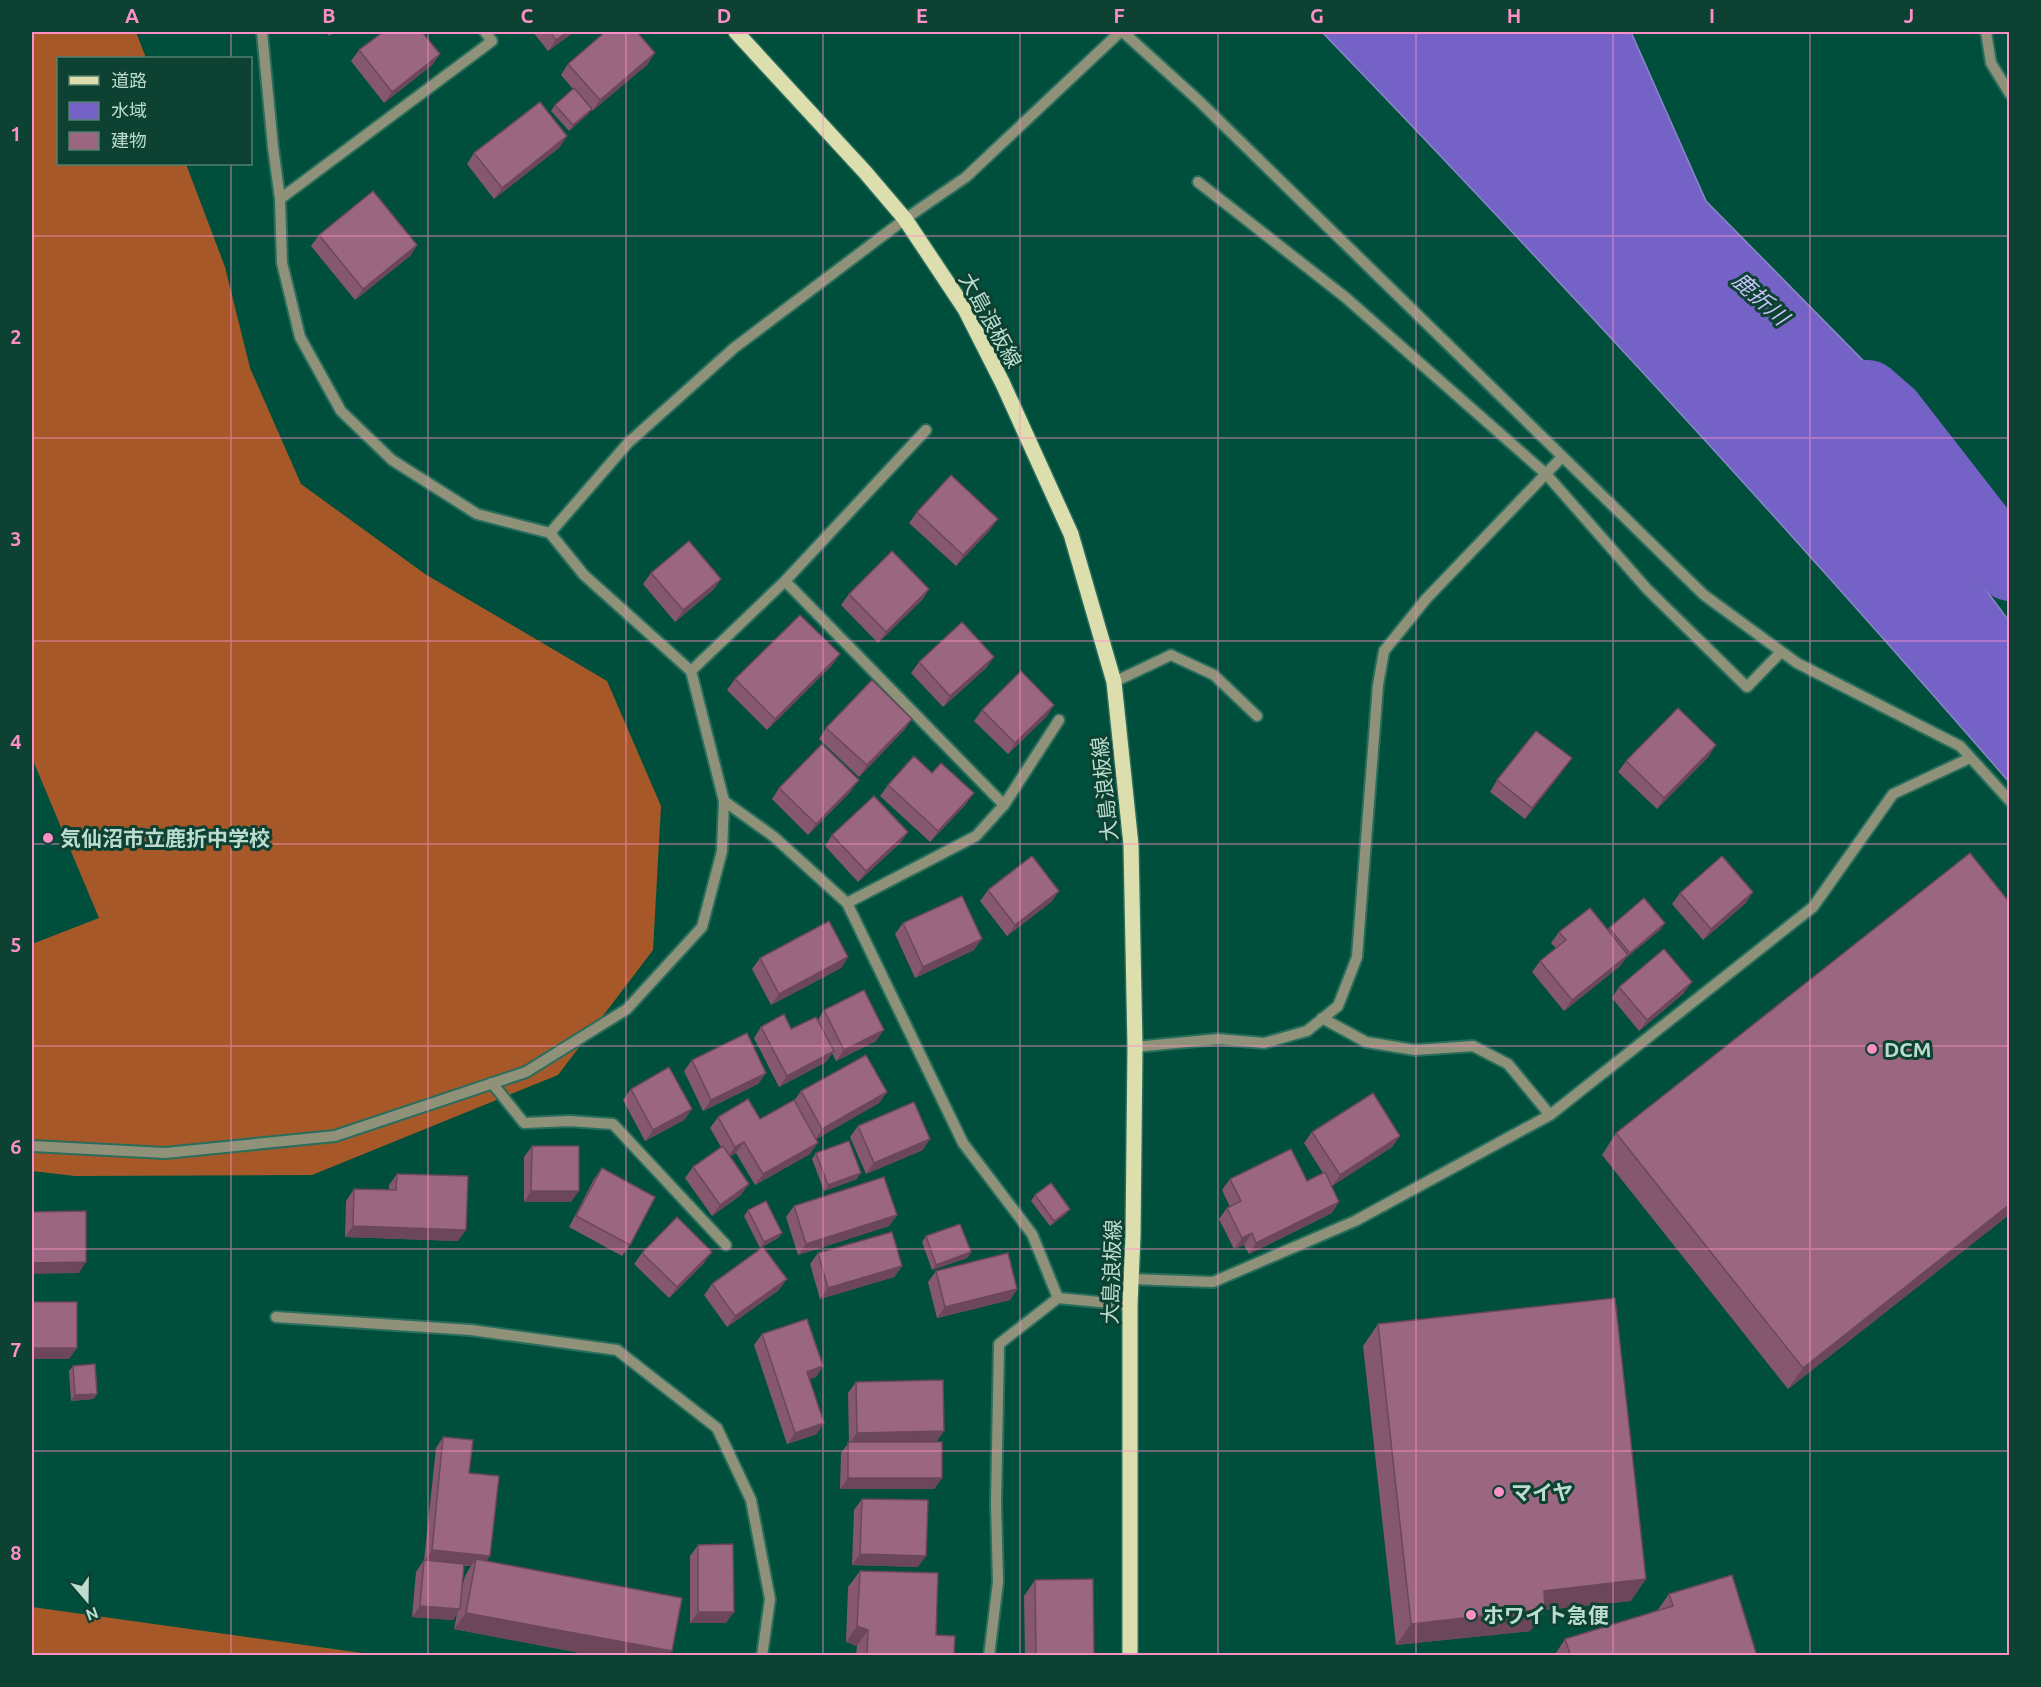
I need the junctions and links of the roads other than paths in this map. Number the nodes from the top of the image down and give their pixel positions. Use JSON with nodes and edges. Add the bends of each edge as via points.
{"nodes":[{"id":1,"x":262,"y":32,"type":"edge"},
{"id":2,"x":484,"y":32,"type":"edge"},
{"id":3,"x":736,"y":32,"type":"edge"},
{"id":4,"x":1121,"y":32,"type":"edge"},
{"id":5,"x":1986,"y":32,"type":"edge"},
{"id":6,"x":2010,"y":94,"type":"edge"},
{"id":7,"x":1198,"y":182,"type":"dead end"},
{"id":8,"x":280,"y":199,"type":"junction"},
{"id":9,"x":905,"y":219,"type":"junction"},
{"id":10,"x":926,"y":430,"type":"dead end"},
{"id":11,"x":1562,"y":457,"type":"junction"},
{"id":12,"x":1546,"y":474,"type":"junction"},
{"id":13,"x":550,"y":533,"type":"junction"},
{"id":14,"x":785,"y":581,"type":"junction"},
{"id":15,"x":1781,"y":652,"type":"junction"},
{"id":16,"x":691,"y":671,"type":"junction"},
{"id":17,"x":1114,"y":682,"type":"junction"},
{"id":18,"x":1257,"y":716,"type":"dead end"},
{"id":19,"x":1059,"y":720,"type":"dead end"},
{"id":20,"x":1970,"y":758,"type":"junction"},
{"id":21,"x":724,"y":801,"type":"junction"},
{"id":22,"x":2010,"y":801,"type":"edge"},
{"id":23,"x":1004,"y":806,"type":"junction"},
{"id":24,"x":847,"y":903,"type":"junction"},
{"id":25,"x":1323,"y":1018,"type":"junction"},
{"id":26,"x":1135,"y":1047,"type":"junction"},
{"id":27,"x":492,"y":1083,"type":"junction"},
{"id":28,"x":1550,"y":1115,"type":"junction"},
{"id":29,"x":32,"y":1146,"type":"edge"},
{"id":30,"x":726,"y":1245,"type":"dead end"},
{"id":31,"x":1131,"y":1279,"type":"junction"},
{"id":32,"x":1058,"y":1298,"type":"junction"},
{"id":33,"x":1130,"y":1305,"type":"junction"},
{"id":34,"x":276,"y":1317,"type":"dead end"},
{"id":35,"x":762,"y":1656,"type":"edge"},
{"id":36,"x":989,"y":1656,"type":"edge"},
{"id":37,"x":1130,"y":1656,"type":"edge"}],
"edges":[{"from":1,"to":8,"type":"street"},
{"from":2,"to":8,"type":"street","via":[[492,40]]},
{"from":3,"to":9,"type":"main road","name":"大島浪板線"},
{"from":4,"to":9,"type":"street","via":[[966,177]]},
{"from":4,"to":11,"type":"street","via":[[1198,100]]},
{"from":5,"to":6,"type":"street","via":[[1991,63]]},
{"from":7,"to":12,"type":"street","via":[[1345,297]]},
{"from":8,"to":13,"type":"street","via":[[282,263],[300,337],[341,411],[392,460],[477,514]]},
{"from":9,"to":13,"type":"street","via":[[734,348],[628,442]]},
{"from":9,"to":17,"type":"main road","name":"大島浪板線","via":[[965,309],[1066,523]]},
{"from":10,"to":14,"type":"street"},
{"from":11,"to":12,"type":"street"},
{"from":11,"to":15,"type":"street","via":[[1704,595]]},
{"from":12,"to":15,"type":"street","via":[[1647,590],[1748,687]]},
{"from":12,"to":25,"type":"street","via":[[1426,599],[1384,651],[1357,957],[1338,1006]]},
{"from":13,"to":16,"type":"street","via":[[584,575]]},
{"from":14,"to":16,"type":"street"},
{"from":14,"to":23,"type":"street"},
{"from":15,"to":20,"type":"street","via":[[1960,746]]},
{"from":16,"to":21,"type":"street"},
{"from":17,"to":18,"type":"street","via":[[1171,655],[1214,675]]},
{"from":17,"to":26,"type":"main road","name":"大島浪板線","via":[[1131,845]]},
{"from":19,"to":23,"type":"street"},
{"from":20,"to":22,"type":"street"},
{"from":20,"to":28,"type":"street","via":[[1893,794],[1813,907]]},
{"from":21,"to":24,"type":"street","via":[[773,836]]},
{"from":21,"to":27,"type":"street","via":[[722,851],[702,927],[627,1009],[526,1072]]},
{"from":23,"to":24,"type":"street","via":[[976,836]]},
{"from":24,"to":32,"type":"street","via":[[963,1143],[1032,1234]]},
{"from":25,"to":26,"type":"street","via":[[1307,1031],[1264,1043],[1218,1039]]},
{"from":25,"to":28,"type":"street","via":[[1366,1042],[1415,1050],[1473,1046],[1508,1064]]},
{"from":26,"to":31,"type":"main road","name":"大島浪板線"},
{"from":27,"to":29,"type":"street","via":[[335,1136],[165,1153]]},
{"from":27,"to":30,"type":"street","via":[[524,1123],[613,1124]]},
{"from":28,"to":31,"type":"street","via":[[1355,1221],[1213,1282]]},
{"from":31,"to":33,"type":"main road","name":"大島浪板線"},
{"from":32,"to":33,"type":"street"},
{"from":32,"to":36,"type":"street","via":[[999,1344],[998,1582]]},
{"from":33,"to":37,"type":"main road","name":"大島浪板線"},
{"from":34,"to":35,"type":"street","via":[[471,1330],[617,1350],[717,1428],[747,1490],[770,1599]]}]}
